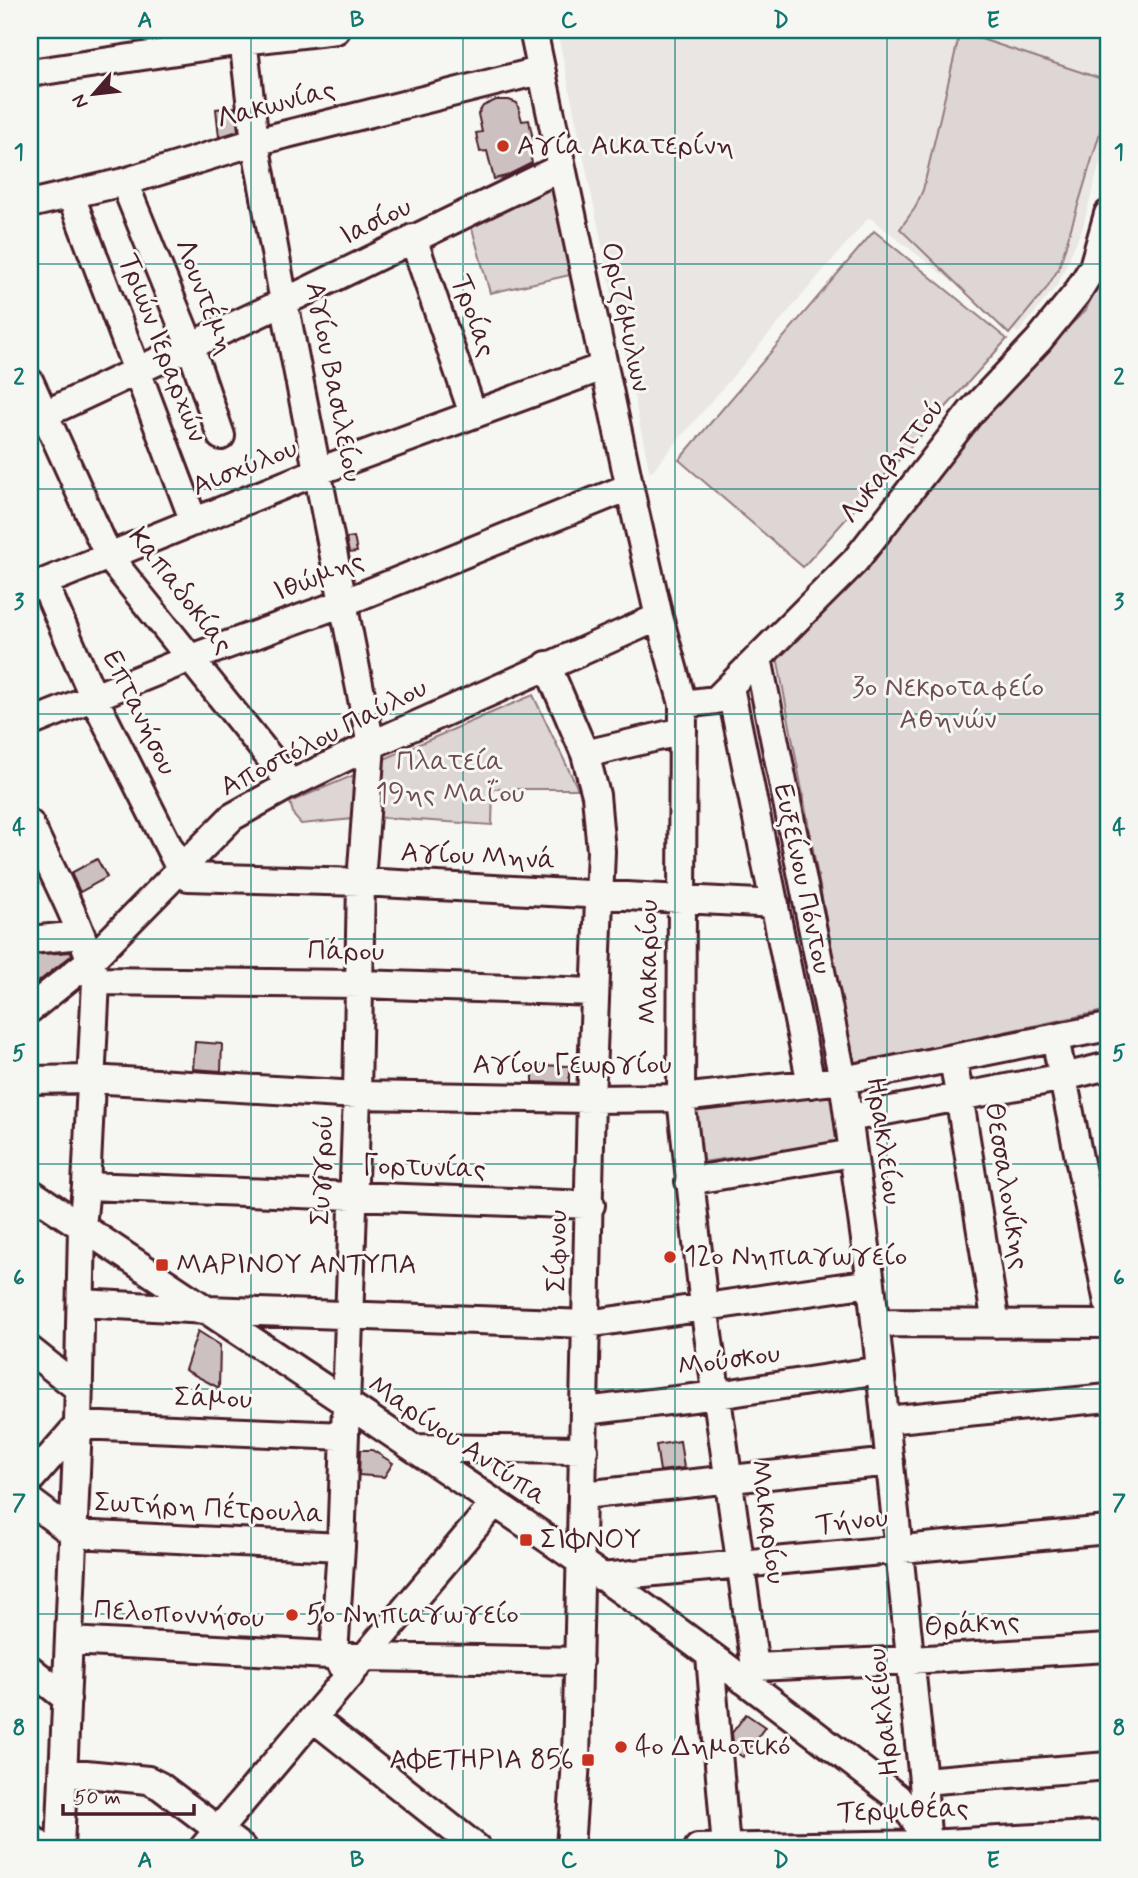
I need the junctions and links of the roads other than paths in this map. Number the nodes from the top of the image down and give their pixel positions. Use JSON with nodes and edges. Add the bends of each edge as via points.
{"nodes":[{"id":1,"x":336,"y":30,"type":"edge"},
{"id":2,"x":533,"y":30,"type":"edge"},
{"id":3,"x":242,"y":35,"type":"edge"},
{"id":4,"x":540,"y":71,"type":"junction"},
{"id":5,"x":30,"y":73,"type":"edge"},
{"id":6,"x":255,"y":142,"type":"junction"},
{"id":7,"x":560,"y":167,"type":"junction"},
{"id":8,"x":124,"y":183,"type":"junction"},
{"id":9,"x":71,"y":196,"type":"junction"},
{"id":10,"x":30,"y":204,"type":"edge"},
{"id":11,"x":1108,"y":214,"type":"edge"},
{"id":12,"x":413,"y":238,"type":"junction"},
{"id":13,"x":284,"y":303,"type":"junction"},
{"id":14,"x":190,"y":345,"type":"junction"},
{"id":15,"x":603,"y":367,"type":"junction"},
{"id":16,"x":136,"y":372,"type":"junction"},
{"id":17,"x":30,"y":382,"type":"edge"},
{"id":18,"x":473,"y":414,"type":"junction"},
{"id":19,"x":37,"y":418,"type":"edge"},
{"id":20,"x":221,"y":436,"type":"dead end"},
{"id":21,"x":319,"y":471,"type":"junction"},
{"id":22,"x":629,"y":487,"type":"junction"},
{"id":23,"x":194,"y":522,"type":"junction"},
{"id":24,"x":108,"y":557,"type":"junction"},
{"id":25,"x":37,"y":585,"type":"edge"},
{"id":26,"x":343,"y":603,"type":"junction"},
{"id":27,"x":659,"y":617,"type":"junction"},
{"id":28,"x":191,"y":658,"type":"junction"},
{"id":29,"x":758,"y":658,"type":"junction"},
{"id":30,"x":547,"y":665,"type":"junction"},
{"id":31,"x":730,"y":687,"type":"junction"},
{"id":32,"x":94,"y":698,"type":"junction"},
{"id":33,"x":683,"y":705,"type":"junction"},
{"id":34,"x":30,"y":723,"type":"edge"},
{"id":35,"x":683,"y":732,"type":"junction"},
{"id":36,"x":371,"y":745,"type":"junction"},
{"id":37,"x":585,"y":754,"type":"junction"},
{"id":38,"x":290,"y":784,"type":"junction"},
{"id":39,"x":32,"y":836,"type":"edge"},
{"id":40,"x":180,"y":869,"type":"junction"},
{"id":41,"x":361,"y":882,"type":"junction"},
{"id":42,"x":598,"y":895,"type":"junction"},
{"id":43,"x":681,"y":900,"type":"junction"},
{"id":44,"x":775,"y":904,"type":"junction"},
{"id":45,"x":81,"y":935,"type":"junction"},
{"id":46,"x":30,"y":940,"type":"edge"},
{"id":47,"x":93,"y":970,"type":"junction"},
{"id":48,"x":359,"y":984,"type":"junction"},
{"id":49,"x":595,"y":992,"type":"junction"},
{"id":50,"x":30,"y":1009,"type":"edge"},
{"id":51,"x":1108,"y":1027,"type":"edge"},
{"id":52,"x":1055,"y":1038,"type":"junction"},
{"id":53,"x":953,"y":1058,"type":"junction"},
{"id":54,"x":1108,"y":1066,"type":"edge"},
{"id":55,"x":1064,"y":1077,"type":"junction"},
{"id":56,"x":91,"y":1079,"type":"junction"},
{"id":57,"x":30,"y":1080,"type":"edge"},
{"id":58,"x":843,"y":1080,"type":"junction"},
{"id":59,"x":811,"y":1084,"type":"junction"},
{"id":60,"x":357,"y":1094,"type":"junction"},
{"id":61,"x":960,"y":1096,"type":"junction"},
{"id":62,"x":681,"y":1098,"type":"junction"},
{"id":63,"x":591,"y":1099,"type":"junction"},
{"id":64,"x":849,"y":1118,"type":"junction"},
{"id":65,"x":853,"y":1153,"type":"junction"},
{"id":66,"x":689,"y":1181,"type":"junction"},
{"id":67,"x":86,"y":1186,"type":"junction"},
{"id":68,"x":30,"y":1192,"type":"edge"},
{"id":69,"x":354,"y":1197,"type":"junction"},
{"id":70,"x":591,"y":1205,"type":"junction"},
{"id":71,"x":82,"y":1227,"type":"junction"},
{"id":72,"x":871,"y":1283,"type":"junction"},
{"id":73,"x":81,"y":1303,"type":"junction"},
{"id":74,"x":1108,"y":1303,"type":"edge"},
{"id":75,"x":704,"y":1306,"type":"junction"},
{"id":76,"x":207,"y":1311,"type":"junction"},
{"id":77,"x":349,"y":1314,"type":"junction"},
{"id":78,"x":587,"y":1324,"type":"junction"},
{"id":79,"x":876,"y":1324,"type":"junction"},
{"id":80,"x":996,"y":1324,"type":"junction"},
{"id":81,"x":1108,"y":1324,"type":"edge"},
{"id":82,"x":30,"y":1350,"type":"edge"},
{"id":83,"x":880,"y":1370,"type":"junction"},
{"id":84,"x":79,"y":1389,"type":"junction"},
{"id":85,"x":718,"y":1395,"type":"junction"},
{"id":86,"x":1108,"y":1398,"type":"edge"},
{"id":87,"x":345,"y":1403,"type":"junction"},
{"id":88,"x":585,"y":1411,"type":"junction"},
{"id":89,"x":886,"y":1420,"type":"junction"},
{"id":90,"x":78,"y":1425,"type":"junction"},
{"id":91,"x":345,"y":1436,"type":"junction"},
{"id":92,"x":414,"y":1448,"type":"junction"},
{"id":93,"x":584,"y":1450,"type":"junction"},
{"id":94,"x":890,"y":1462,"type":"junction"},
{"id":95,"x":730,"y":1479,"type":"junction"},
{"id":96,"x":30,"y":1480,"type":"edge"},
{"id":97,"x":583,"y":1495,"type":"junction"},
{"id":98,"x":30,"y":1501,"type":"edge"},
{"id":99,"x":494,"y":1504,"type":"junction"},
{"id":100,"x":1108,"y":1530,"type":"edge"},
{"id":101,"x":74,"y":1534,"type":"junction"},
{"id":102,"x":341,"y":1548,"type":"junction"},
{"id":103,"x":899,"y":1549,"type":"junction"},
{"id":104,"x":741,"y":1565,"type":"junction"},
{"id":105,"x":591,"y":1570,"type":"junction"},
{"id":106,"x":69,"y":1641,"type":"junction"},
{"id":107,"x":1108,"y":1648,"type":"edge"},
{"id":108,"x":334,"y":1654,"type":"junction"},
{"id":109,"x":710,"y":1656,"type":"junction"},
{"id":110,"x":911,"y":1660,"type":"junction"},
{"id":111,"x":579,"y":1661,"type":"junction"},
{"id":112,"x":357,"y":1667,"type":"junction"},
{"id":113,"x":30,"y":1669,"type":"edge"},
{"id":114,"x":749,"y":1673,"type":"junction"},
{"id":115,"x":66,"y":1699,"type":"junction"},
{"id":116,"x":313,"y":1718,"type":"junction"},
{"id":117,"x":1108,"y":1766,"type":"edge"},
{"id":118,"x":65,"y":1772,"type":"junction"},
{"id":119,"x":923,"y":1781,"type":"junction"},
{"id":120,"x":1108,"y":1834,"type":"edge"},
{"id":121,"x":30,"y":1837,"type":"edge"},
{"id":122,"x":211,"y":1839,"type":"edge"},
{"id":123,"x":927,"y":1846,"type":"edge"},
{"id":124,"x":726,"y":1847,"type":"edge"},
{"id":125,"x":43,"y":1848,"type":"edge"},
{"id":126,"x":60,"y":1848,"type":"edge"},
{"id":127,"x":242,"y":1848,"type":"edge"},
{"id":128,"x":477,"y":1848,"type":"edge"},
{"id":129,"x":570,"y":1848,"type":"edge"},
{"id":130,"x":698,"y":1848,"type":"edge"}],
"edges":[{"from":1,"to":3,"type":"street"},
{"from":2,"to":4,"type":"street","name":"Οριζόμυλων"},
{"from":3,"to":5,"type":"street"},
{"from":3,"to":6,"type":"street","name":"Αγίου Βασιλείου"},
{"from":4,"to":6,"type":"street","name":"Λακωνίας"},
{"from":4,"to":7,"type":"street","name":"Οριζόμυλων"},
{"from":6,"to":8,"type":"street","name":"Λακωνίας"},
{"from":6,"to":13,"type":"street","name":"Αγίου Βασιλείου"},
{"from":7,"to":12,"type":"street","name":"Ιασίου"},
{"from":7,"to":15,"type":"street","name":"Οριζόμυλων"},
{"from":8,"to":9,"type":"street","name":"Λακωνίας"},
{"from":8,"to":14,"type":"street","name":"Λουντέμη"},
{"from":9,"to":10,"type":"street","name":"Λακωνίας"},
{"from":9,"to":16,"type":"street","name":"Τριών Ιεραρχών"},
{"from":11,"to":29,"type":"street","name":"Λυκαβηττού","via":[[1093,267],[1077,293],[971,412],[855,561]]},
{"from":12,"to":13,"type":"street","name":"Ιασίου"},
{"from":12,"to":18,"type":"street","name":"Τροίας"},
{"from":13,"to":14,"type":"street","name":"Ιασίου"},
{"from":13,"to":21,"type":"street","name":"Αγίου Βασιλείου"},
{"from":14,"to":16,"type":"street","name":"Ιασίου"},
{"from":14,"to":20,"type":"street","name":"Λουντέμη"},
{"from":15,"to":18,"type":"street","name":"Αισχύλου"},
{"from":15,"to":22,"type":"street","name":"Οριζόμυλων"},
{"from":16,"to":19,"type":"street","name":"Ιασίου"},
{"from":16,"to":23,"type":"street","name":"Τριών Ιεραρχών"},
{"from":17,"to":19,"type":"street","name":"Καπαδοκίας"},
{"from":18,"to":21,"type":"street","name":"Αισχύλου"},
{"from":19,"to":24,"type":"street","name":"Καπαδοκίας"},
{"from":21,"to":23,"type":"street","name":"Αισχύλου"},
{"from":21,"to":26,"type":"street","name":"Αγίου Βασιλείου"},
{"from":22,"to":26,"type":"street","name":"Ιθώμης"},
{"from":22,"to":27,"type":"street","name":"Οριζόμυλων"},
{"from":23,"to":24,"type":"street","name":"Αισχύλου"},
{"from":24,"to":25,"type":"street","name":"Αισχύλου"},
{"from":24,"to":28,"type":"street","name":"Καπαδοκίας"},
{"from":25,"to":32,"type":"street","name":"Επτανήσου"},
{"from":26,"to":28,"type":"street","name":"Ιθώμης"},
{"from":26,"to":36,"type":"street","name":"Αγίου Βασιλείου"},
{"from":27,"to":30,"type":"street","name":"Αποστόλου Παύλου"},
{"from":27,"to":33,"type":"street","name":"Μακαρίου"},
{"from":28,"to":32,"type":"street","name":"Ιθώμης"},
{"from":28,"to":38,"type":"street","name":"Καπαδοκίας"},
{"from":29,"to":31,"type":"street","name":"Λυκαβηττού"},
{"from":29,"to":58,"type":"street","name":"Ηρακλείου"},
{"from":30,"to":36,"type":"street","name":"Αποστόλου Παύλου"},
{"from":30,"to":37,"type":"street","name":"Σίφνου"},
{"from":31,"to":33,"type":"street","name":"Λυκαβηττού","via":[[716,700]]},
{"from":31,"to":44,"type":"street","name":"Ευξείνου Πόντου"},
{"from":32,"to":34,"type":"street","name":"Ιθώμης"},
{"from":32,"to":40,"type":"street","name":"Επτανήσου"},
{"from":33,"to":35,"type":"street","name":"Μακαρίου"},
{"from":35,"to":37,"type":"street"},
{"from":35,"to":43,"type":"street","name":"Μακαρίου"},
{"from":36,"to":38,"type":"street","name":"Αποστόλου Παύλου"},
{"from":36,"to":41,"type":"street","name":"Συγγρού"},
{"from":37,"to":42,"type":"street","name":"Σίφνου","via":[[596,796],[601,851]]},
{"from":38,"to":40,"type":"street","name":"Αποστόλου Παύλου","via":[[232,817]]},
{"from":39,"to":45,"type":"street"},
{"from":40,"to":41,"type":"street","name":"Αγίου Μηνά","via":[[188,877]]},
{"from":40,"to":47,"type":"street","name":"Αποστόλου Παύλου"},
{"from":41,"to":42,"type":"street","name":"Αγίου Μηνά"},
{"from":41,"to":48,"type":"street","name":"Συγγρού"},
{"from":42,"to":43,"type":"street","name":"Αγίου Μηνά"},
{"from":42,"to":49,"type":"street","name":"Σίφνου"},
{"from":43,"to":44,"type":"street","name":"Αγίου Μηνά"},
{"from":43,"to":62,"type":"street","name":"Μακαρίου"},
{"from":44,"to":59,"type":"street","name":"Ευξείνου Πόντου"},
{"from":45,"to":46,"type":"street"},
{"from":45,"to":47,"type":"street"},
{"from":47,"to":48,"type":"street","name":"Πάρου"},
{"from":47,"to":50,"type":"street","name":"Αποστόλου Παύλου"},
{"from":47,"to":56,"type":"street"},
{"from":48,"to":49,"type":"street","name":"Πάρου"},
{"from":48,"to":60,"type":"street","name":"Συγγρού"},
{"from":49,"to":63,"type":"street","name":"Σίφνου"},
{"from":51,"to":52,"type":"street","name":"Αγίου Γεωργίου"},
{"from":52,"to":53,"type":"street","name":"Αγίου Γεωργίου"},
{"from":52,"to":55,"type":"street"},
{"from":53,"to":58,"type":"street","name":"Αγίου Γεωργίου"},
{"from":53,"to":61,"type":"street","name":"Θεσσαλονίκης"},
{"from":54,"to":55,"type":"street"},
{"from":55,"to":61,"type":"street"},
{"from":55,"to":74,"type":"street"},
{"from":56,"to":57,"type":"street","name":"Αγίου Γεωργίου"},
{"from":56,"to":60,"type":"street","name":"Αγίου Γεωργίου"},
{"from":56,"to":67,"type":"street"},
{"from":58,"to":59,"type":"street","name":"Αγίου Γεωργίου"},
{"from":58,"to":64,"type":"street","name":"Ηρακλείου"},
{"from":59,"to":62,"type":"street","name":"Αγίου Γεωργίου"},
{"from":60,"to":63,"type":"street","name":"Αγίου Γεωργίου"},
{"from":60,"to":69,"type":"street","name":"Συγγρού"},
{"from":61,"to":64,"type":"street"},
{"from":61,"to":80,"type":"street","name":"Θεσσαλονίκης"},
{"from":62,"to":63,"type":"street","name":"Αγίου Γεωργίου"},
{"from":62,"to":66,"type":"street","name":"Μακαρίου"},
{"from":63,"to":70,"type":"street","name":"Σίφνου"},
{"from":64,"to":65,"type":"street","name":"Ηρακλείου"},
{"from":65,"to":66,"type":"street"},
{"from":65,"to":72,"type":"street","name":"Ηρακλείου"},
{"from":66,"to":75,"type":"street","name":"Μακαρίου"},
{"from":67,"to":69,"type":"street","name":"Γορτυνίας"},
{"from":67,"to":71,"type":"street"},
{"from":68,"to":71,"type":"street","name":"Μαρίνου Αντύπα"},
{"from":69,"to":70,"type":"street","name":"Γορτυνίας"},
{"from":69,"to":77,"type":"street","name":"Συγγρού"},
{"from":70,"to":78,"type":"street","name":"Σίφνου"},
{"from":71,"to":73,"type":"street"},
{"from":71,"to":76,"type":"street","name":"Μαρίνου Αντύπα"},
{"from":72,"to":75,"type":"street"},
{"from":72,"to":79,"type":"street","name":"Ηρακλείου"},
{"from":73,"to":76,"type":"street"},
{"from":73,"to":84,"type":"street"},
{"from":75,"to":78,"type":"street"},
{"from":75,"to":85,"type":"street","name":"Μακαρίου"},
{"from":76,"to":77,"type":"street"},
{"from":76,"to":87,"type":"street","name":"Μαρίνου Αντύπα"},
{"from":77,"to":78,"type":"street"},
{"from":77,"to":87,"type":"street","name":"Συγγρού"},
{"from":78,"to":88,"type":"street","name":"Σίφνου"},
{"from":79,"to":80,"type":"street"},
{"from":79,"to":83,"type":"street","name":"Ηρακλείου"},
{"from":80,"to":81,"type":"street"},
{"from":82,"to":84,"type":"street"},
{"from":83,"to":85,"type":"street","name":"Μούσκου"},
{"from":83,"to":89,"type":"street","name":"Ηρακλείου"},
{"from":84,"to":90,"type":"street"},
{"from":85,"to":88,"type":"street","name":"Μούσκου"},
{"from":85,"to":95,"type":"street","name":"Μακαρίου"},
{"from":86,"to":89,"type":"street"},
{"from":87,"to":91,"type":"street","name":"Συγγρού"},
{"from":87,"to":92,"type":"street","name":"Μαρίνου Αντύπα"},
{"from":88,"to":93,"type":"street","name":"Σίφνου"},
{"from":89,"to":94,"type":"street","name":"Ηρακλείου"},
{"from":90,"to":91,"type":"street","name":"Σάμου"},
{"from":90,"to":96,"type":"street"},
{"from":90,"to":101,"type":"street"},
{"from":91,"to":102,"type":"street","name":"Συγγρού"},
{"from":92,"to":93,"type":"street"},
{"from":92,"to":99,"type":"street","name":"Μαρίνου Αντύπα"},
{"from":93,"to":97,"type":"street","name":"Σίφνου"},
{"from":94,"to":95,"type":"street"},
{"from":94,"to":103,"type":"street","name":"Ηρακλείου"},
{"from":95,"to":97,"type":"street"},
{"from":95,"to":104,"type":"street","name":"Μακαρίου"},
{"from":97,"to":105,"type":"street","name":"Σίφνου"},
{"from":98,"to":101,"type":"street"},
{"from":99,"to":105,"type":"street","name":"Μαρίνου Αντύπα"},
{"from":99,"to":112,"type":"street"},
{"from":100,"to":103,"type":"street","name":"Τήνου"},
{"from":101,"to":102,"type":"street","name":"Σωτήρη Πέτρουλα"},
{"from":101,"to":106,"type":"street"},
{"from":102,"to":108,"type":"street","name":"Συγγρού"},
{"from":103,"to":104,"type":"street","name":"Τήνου"},
{"from":103,"to":110,"type":"street","name":"Ηρακλείου"},
{"from":104,"to":105,"type":"street","name":"Τήνου"},
{"from":104,"to":114,"type":"street","name":"Μακαρίου"},
{"from":105,"to":109,"type":"street","name":"Μαρίνου Αντύπα"},
{"from":105,"to":111,"type":"street","name":"Σίφνου"},
{"from":106,"to":108,"type":"street","name":"Πελοποννήσου"},
{"from":106,"to":115,"type":"street"},
{"from":107,"to":110,"type":"street","name":"Θράκης"},
{"from":108,"to":112,"type":"street"},
{"from":109,"to":114,"type":"street","name":"Μαρίνου Αντύπα"},
{"from":109,"to":124,"type":"street"},
{"from":110,"to":114,"type":"street","name":"Θράκης"},
{"from":110,"to":119,"type":"street","name":"Ηρακλείου"},
{"from":111,"to":112,"type":"street"},
{"from":111,"to":129,"type":"street","name":"Σίφνου"},
{"from":112,"to":116,"type":"street"},
{"from":113,"to":115,"type":"street"},
{"from":114,"to":123,"type":"street","name":"Μαρίνου Αντύπα","via":[[897,1797]]},
{"from":115,"to":118,"type":"street"},
{"from":116,"to":122,"type":"street"},
{"from":116,"to":128,"type":"street"},
{"from":117,"to":119,"type":"street"},
{"from":118,"to":122,"type":"street","via":[[148,1780],[160,1786]]},
{"from":118,"to":126,"type":"street"},
{"from":119,"to":123,"type":"street","name":"Ηρακλείου"},
{"from":120,"to":123,"type":"street","name":"Τερψιθέας"},
{"from":121,"to":125,"type":"street"},
{"from":122,"to":127,"type":"street"},
{"from":123,"to":124,"type":"street","name":"Τερψιθέας"},
{"from":124,"to":130,"type":"street","name":"Τερψιθέας"}]}
